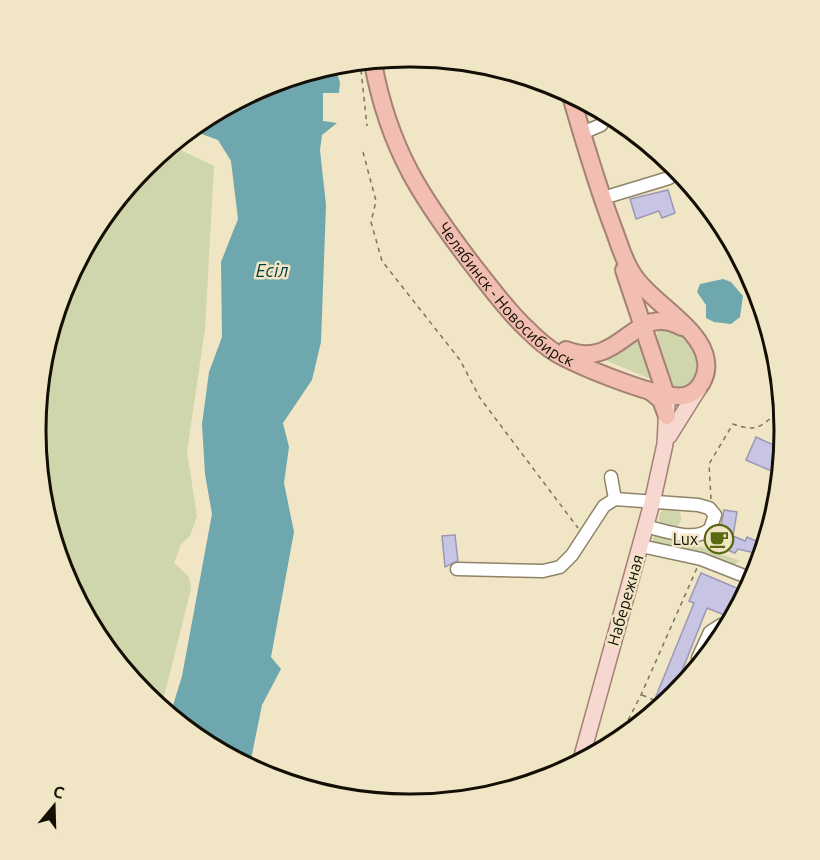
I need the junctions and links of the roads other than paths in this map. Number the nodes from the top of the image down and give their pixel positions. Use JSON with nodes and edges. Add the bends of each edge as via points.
{"nodes":[{"id":1,"x":375,"y":68,"type":"edge"},
{"id":2,"x":574,"y":105,"type":"edge"},
{"id":3,"x":603,"y":122,"type":"edge"},
{"id":4,"x":582,"y":133,"type":"junction"},
{"id":5,"x":394,"y":140,"type":"junction"},
{"id":6,"x":669,"y":178,"type":"dead end"},
{"id":7,"x":605,"y":205,"type":"junction"},
{"id":8,"x":665,"y":321,"type":"junction"},
{"id":9,"x":642,"y":325,"type":"junction"},
{"id":10,"x":694,"y":335,"type":"junction"},
{"id":11,"x":651,"y":350,"type":"junction"},
{"id":12,"x":641,"y":387,"type":"junction"},
{"id":13,"x":699,"y":388,"type":"junction"},
{"id":14,"x":666,"y":395,"type":"junction"},
{"id":15,"x":667,"y":416,"type":"junction"},
{"id":16,"x":665,"y":444,"type":"junction"},
{"id":17,"x":611,"y":477,"type":"dead end"},
{"id":18,"x":615,"y":499,"type":"junction"},
{"id":19,"x":652,"y":503,"type":"junction"},
{"id":20,"x":645,"y":526,"type":"junction"},
{"id":21,"x":641,"y":546,"type":"junction"},
{"id":22,"x":457,"y":569,"type":"dead end"},
{"id":23,"x":743,"y":576,"type":"edge"},
{"id":24,"x":584,"y":749,"type":"edge"}],
"edges":[{"from":1,"to":5,"type":"highway","name":"Челябинск - Новосибирск","via":[[381,104]]},
{"from":2,"to":4,"type":"highway"},
{"from":3,"to":4,"type":"street"},
{"from":4,"to":7,"type":"highway"},
{"from":5,"to":9,"type":"highway","name":"Челябинск - Новосибирск","via":[[418,183],[450,227],[513,303],[555,344],[576,353],[595,355],[610,349]]},
{"from":5,"to":12,"type":"highway","name":"Челябинск - Новосибирск","via":[[425,198],[526,329],[563,356]]},
{"from":6,"to":7,"type":"street"},
{"from":7,"to":9,"type":"highway"},
{"from":7,"to":10,"type":"highway","via":[[632,274],[653,299]]},
{"from":8,"to":9,"type":"highway"},
{"from":8,"to":10,"type":"highway"},
{"from":8,"to":11,"type":"highway","via":[[651,331]]},
{"from":9,"to":11,"type":"highway"},
{"from":10,"to":13,"type":"highway","via":[[704,352],[706,366]]},
{"from":11,"to":14,"type":"highway"},
{"from":12,"to":14,"type":"highway","name":"Челябинск - Новосибирск"},
{"from":12,"to":15,"type":"highway","via":[[660,398]]},
{"from":13,"to":14,"type":"highway","name":"Челябинск - Новосибирск","via":[[683,396]]},
{"from":13,"to":16,"type":"main road","name":"Набережная"},
{"from":14,"to":15,"type":"main road","name":"Набережная"},
{"from":15,"to":16,"type":"main road","name":"Набережная"},
{"from":16,"to":19,"type":"main road","name":"Набережная"},
{"from":17,"to":18,"type":"street"},
{"from":18,"to":19,"type":"street"},
{"from":18,"to":22,"type":"street","via":[[604,506],[566,562],[552,570]]},
{"from":19,"to":20,"type":"main road","name":"Набережная"},
{"from":19,"to":20,"type":"street","via":[[698,505],[713,512],[714,521],[706,533],[687,535]]},
{"from":20,"to":21,"type":"main road","name":"Набережная"},
{"from":21,"to":23,"type":"street","via":[[700,559]]},
{"from":21,"to":24,"type":"main road","name":"Набережная"}]}
